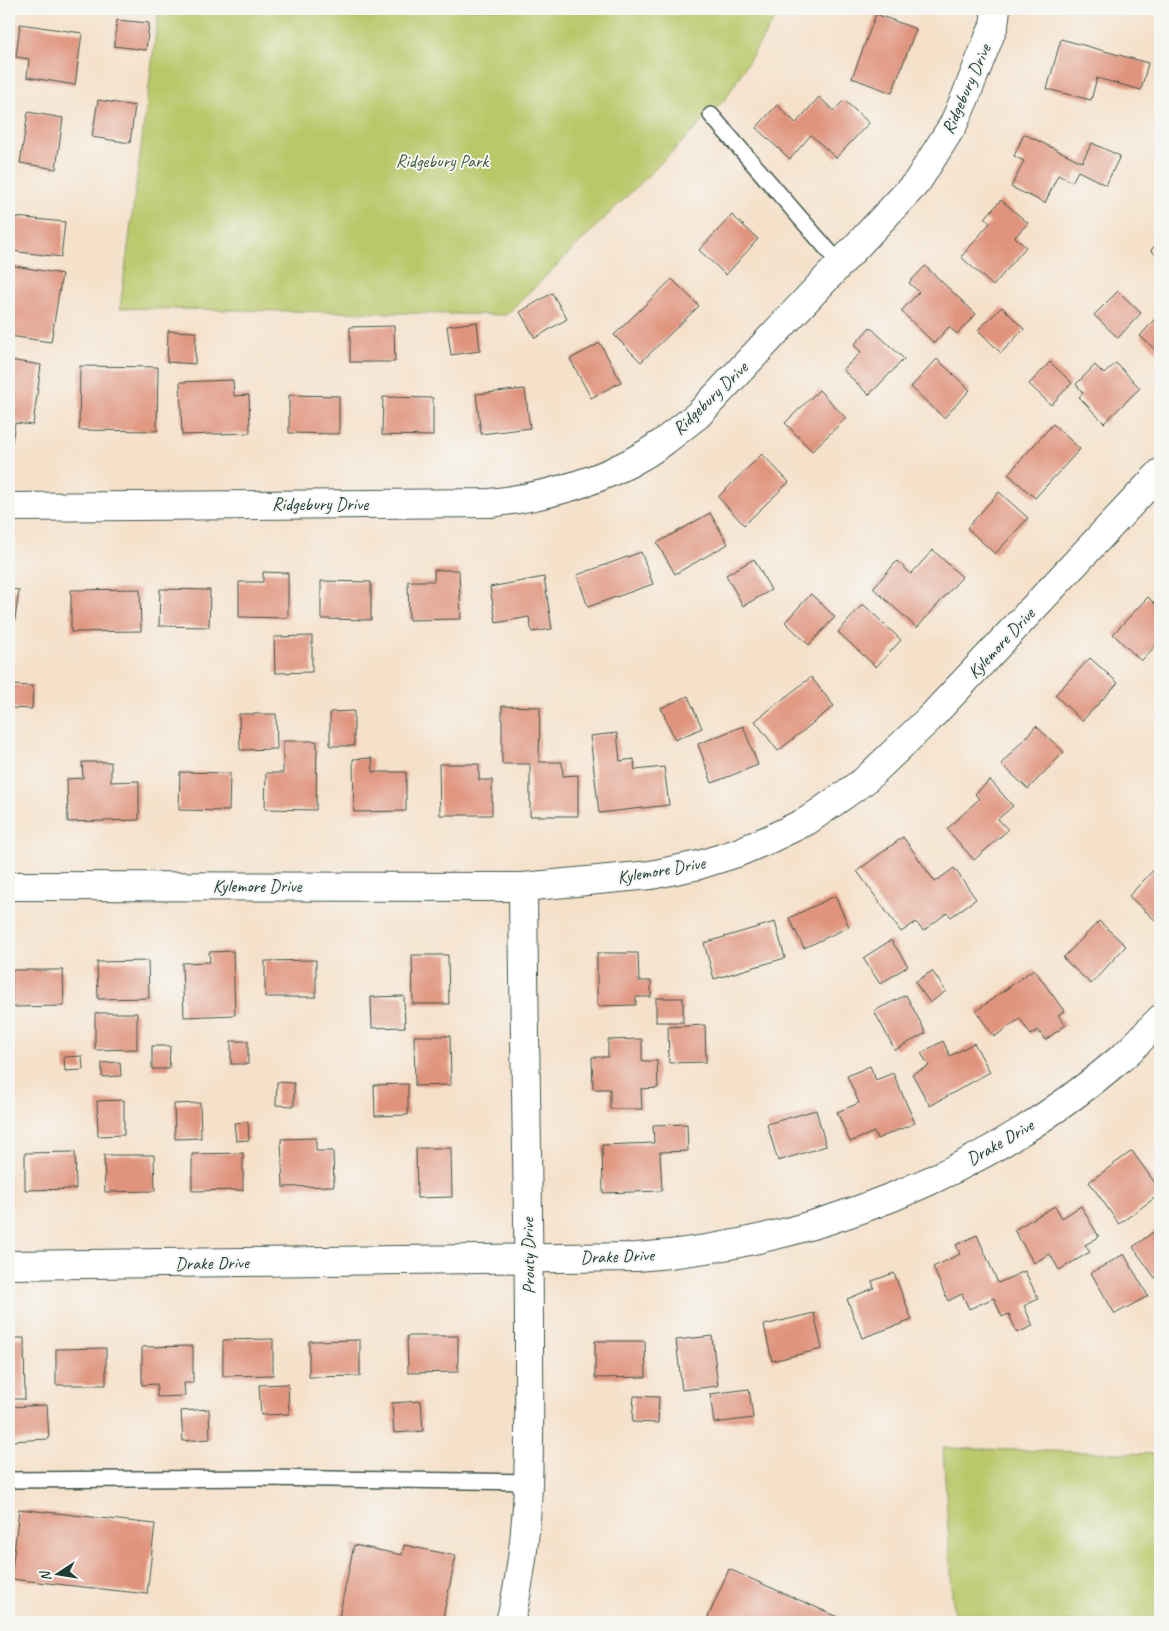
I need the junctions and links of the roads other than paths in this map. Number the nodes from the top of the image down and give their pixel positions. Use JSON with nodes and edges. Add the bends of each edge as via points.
{"nodes":[{"id":1,"x":996,"y":9,"type":"edge"},
{"id":2,"x":710,"y":116,"type":"dead end"},
{"id":3,"x":840,"y":264,"type":"junction"},
{"id":4,"x":1160,"y":472,"type":"edge"},
{"id":5,"x":9,"y":507,"type":"edge"},
{"id":6,"x":9,"y":886,"type":"edge"},
{"id":7,"x":523,"y":887,"type":"junction"},
{"id":8,"x":1160,"y":1019,"type":"edge"},
{"id":9,"x":529,"y":1258,"type":"junction"},
{"id":10,"x":9,"y":1265,"type":"edge"},
{"id":11,"x":9,"y":1480,"type":"edge"},
{"id":12,"x":528,"y":1482,"type":"junction"},
{"id":13,"x":510,"y":1622,"type":"edge"}],
"edges":[{"from":1,"to":3,"type":"street","name":"Ridgebury Drive","via":[[994,25],[953,125],[918,182]]},
{"from":2,"to":3,"type":"lane"},
{"from":3,"to":5,"type":"street","name":"Ridgebury Drive","via":[[698,415],[661,444],[620,468],[560,491],[490,503]]},
{"from":4,"to":7,"type":"street","name":"Kylemore Drive","via":[[930,719],[864,781],[807,821],[736,853],[699,865],[651,875]]},
{"from":6,"to":7,"type":"street","name":"Kylemore Drive"},
{"from":7,"to":9,"type":"street","name":"Prouty Drive"},
{"from":8,"to":9,"type":"street","name":"Drake Drive","via":[[1122,1058],[1064,1104],[1001,1144],[926,1183],[867,1208],[798,1230],[732,1245],[665,1255]]},
{"from":9,"to":10,"type":"street","name":"Drake Drive"},
{"from":9,"to":12,"type":"street","name":"Prouty Drive"},
{"from":11,"to":12,"type":"lane","via":[[262,1478]]},
{"from":12,"to":13,"type":"street","name":"Prouty Drive","via":[[522,1555]]}]}
